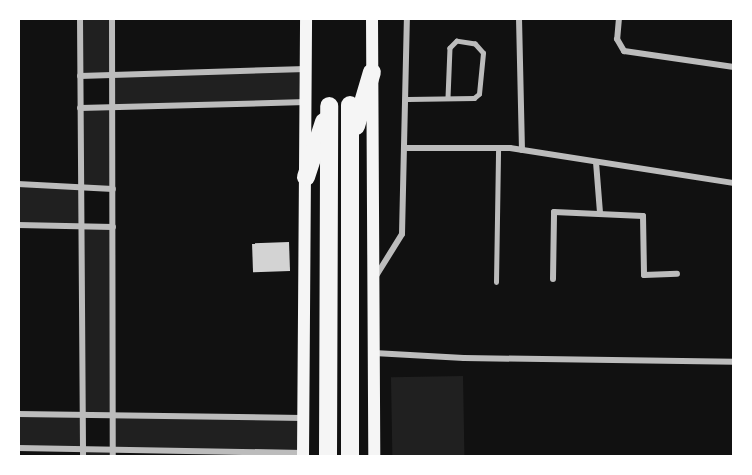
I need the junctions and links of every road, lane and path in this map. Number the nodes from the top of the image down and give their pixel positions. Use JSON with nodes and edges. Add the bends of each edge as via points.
{"nodes":[{"id":1,"x":80,"y":18,"type":"edge"},
{"id":2,"x":112,"y":18,"type":"edge"},
{"id":3,"x":306,"y":18,"type":"edge"},
{"id":4,"x":372,"y":18,"type":"edge"},
{"id":5,"x":407,"y":18,"type":"edge"},
{"id":6,"x":519,"y":18,"type":"edge"},
{"id":7,"x":619,"y":18,"type":"edge"},
{"id":8,"x":734,"y":67,"type":"edge"},
{"id":9,"x":307,"y":69,"type":"junction"},
{"id":10,"x":372,"y":72,"type":"junction"},
{"id":11,"x":112,"y":75,"type":"junction"},
{"id":12,"x":80,"y":76,"type":"junction"},
{"id":13,"x":448,"y":98,"type":"junction"},
{"id":14,"x":408,"y":99,"type":"junction"},
{"id":15,"x":306,"y":102,"type":"junction"},
{"id":16,"x":351,"y":105,"type":"dead end"},
{"id":17,"x":112,"y":107,"type":"junction"},
{"id":18,"x":80,"y":108,"type":"junction"},
{"id":19,"x":349,"y":145,"type":"junction"},
{"id":20,"x":406,"y":148,"type":"junction"},
{"id":21,"x":498,"y":148,"type":"junction"},
{"id":22,"x":522,"y":150,"type":"junction"},
{"id":23,"x":596,"y":162,"type":"junction"},
{"id":24,"x":306,"y":177,"type":"junction"},
{"id":25,"x":734,"y":183,"type":"edge"},
{"id":26,"x":18,"y":184,"type":"edge"},
{"id":27,"x":81,"y":187,"type":"junction"},
{"id":28,"x":113,"y":189,"type":"junction"},
{"id":29,"x":600,"y":213,"type":"junction"},
{"id":30,"x":18,"y":225,"type":"edge"},
{"id":31,"x":81,"y":226,"type":"junction"},
{"id":32,"x":113,"y":227,"type":"junction"},
{"id":33,"x":677,"y":274,"type":"dead end"},
{"id":34,"x":374,"y":279,"type":"junction"},
{"id":35,"x":553,"y":279,"type":"dead end"},
{"id":36,"x":496,"y":282,"type":"dead end"},
{"id":37,"x":374,"y":353,"type":"junction"},
{"id":38,"x":734,"y":362,"type":"edge"},
{"id":39,"x":18,"y":414,"type":"edge"},
{"id":40,"x":82,"y":416,"type":"junction"},
{"id":41,"x":113,"y":416,"type":"junction"},
{"id":42,"x":304,"y":418,"type":"junction"},
{"id":43,"x":18,"y":448,"type":"edge"},
{"id":44,"x":82,"y":454,"type":"edge"},
{"id":45,"x":113,"y":454,"type":"edge"},
{"id":46,"x":303,"y":455,"type":"edge"},
{"id":47,"x":328,"y":457,"type":"edge"},
{"id":48,"x":350,"y":457,"type":"edge"},
{"id":49,"x":374,"y":457,"type":"edge"}],
"edges":[{"from":1,"to":12,"type":"street"},
{"from":2,"to":11,"type":"street"},
{"from":3,"to":9,"type":"main road"},
{"from":4,"to":10,"type":"main road"},
{"from":5,"to":14,"type":"street"},
{"from":6,"to":22,"type":"street"},
{"from":7,"to":8,"type":"street","via":[[617,39],[624,51]]},
{"from":9,"to":11,"type":"street"},
{"from":9,"to":15,"type":"main road"},
{"from":10,"to":19,"type":"highway"},
{"from":10,"to":34,"type":"main road"},
{"from":11,"to":12,"type":"street"},
{"from":11,"to":17,"type":"street"},
{"from":12,"to":18,"type":"street"},
{"from":13,"to":13,"type":"lane","via":[[474,98],[479,94],[483,53],[475,44],[457,41],[450,48]]},
{"from":13,"to":14,"type":"lane"},
{"from":14,"to":20,"type":"street"},
{"from":15,"to":17,"type":"street"},
{"from":15,"to":24,"type":"main road"},
{"from":16,"to":19,"type":"highway"},
{"from":17,"to":18,"type":"street"},
{"from":17,"to":28,"type":"street"},
{"from":18,"to":27,"type":"street"},
{"from":19,"to":48,"type":"highway"},
{"from":20,"to":21,"type":"street"},
{"from":20,"to":34,"type":"street","via":[[402,234]]},
{"from":21,"to":22,"type":"street"},
{"from":21,"to":36,"type":"street"},
{"from":22,"to":23,"type":"street"},
{"from":23,"to":25,"type":"street"},
{"from":23,"to":29,"type":"street"},
{"from":24,"to":42,"type":"main road"},
{"from":24,"to":47,"type":"highway","via":[[329,106]]},
{"from":26,"to":27,"type":"street"},
{"from":27,"to":28,"type":"street"},
{"from":27,"to":31,"type":"street"},
{"from":28,"to":32,"type":"street"},
{"from":29,"to":33,"type":"street","via":[[643,216],[644,275]]},
{"from":29,"to":35,"type":"street","via":[[555,212]]},
{"from":30,"to":31,"type":"street"},
{"from":31,"to":32,"type":"street"},
{"from":31,"to":40,"type":"street"},
{"from":32,"to":41,"type":"street"},
{"from":34,"to":37,"type":"main road"},
{"from":37,"to":38,"type":"street"},
{"from":37,"to":49,"type":"main road"},
{"from":39,"to":40,"type":"street"},
{"from":40,"to":41,"type":"street"},
{"from":40,"to":44,"type":"street"},
{"from":41,"to":42,"type":"street"},
{"from":41,"to":45,"type":"street"},
{"from":42,"to":46,"type":"main road"},
{"from":43,"to":44,"type":"street"},
{"from":44,"to":45,"type":"street"},
{"from":45,"to":46,"type":"street"}]}
